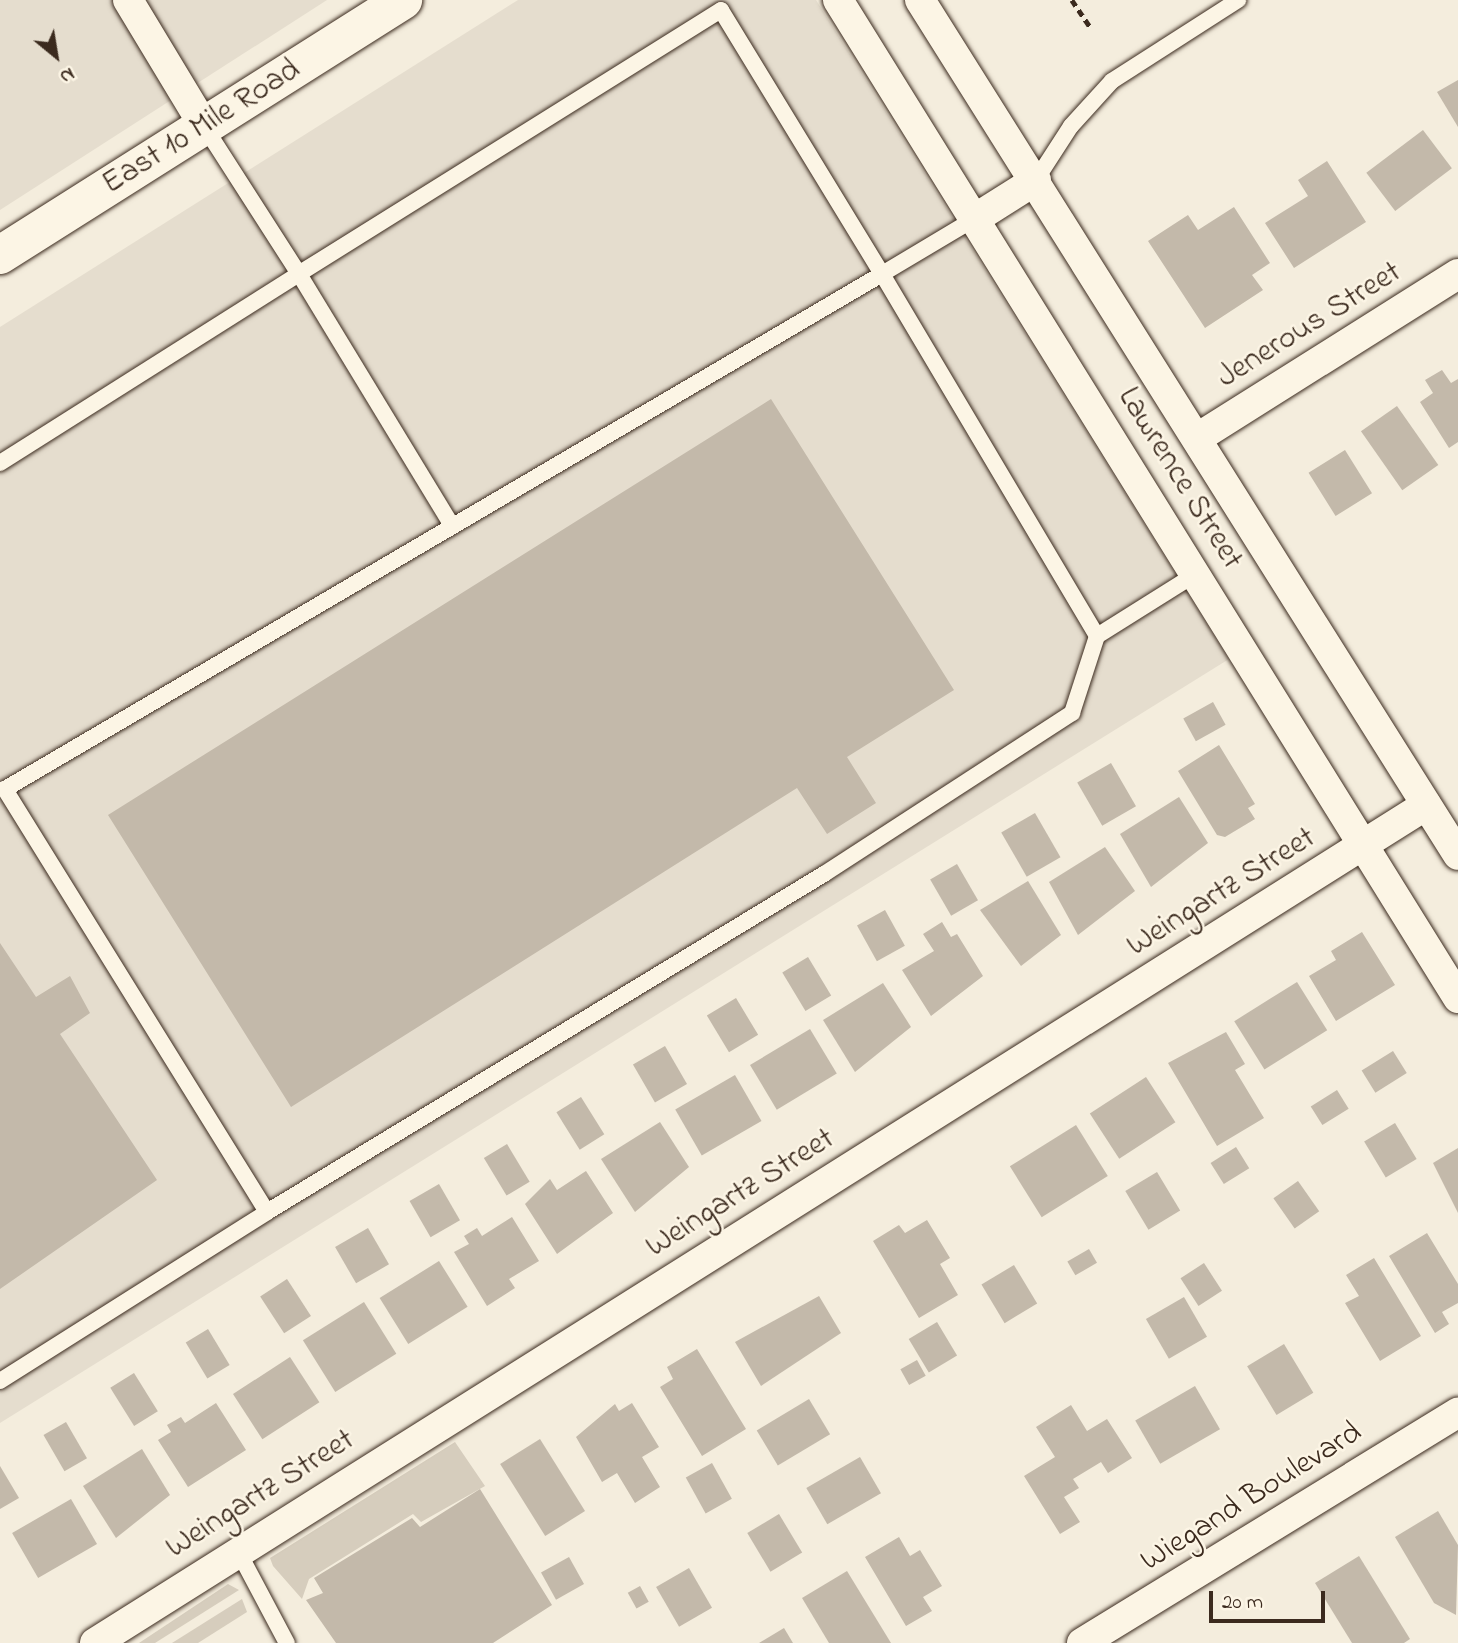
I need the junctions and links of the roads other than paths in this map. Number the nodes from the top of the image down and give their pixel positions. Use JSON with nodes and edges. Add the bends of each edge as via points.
{"nodes":[{"id":1,"x":128,"y":0,"type":"edge"},
{"id":2,"x":404,"y":0,"type":"edge"},
{"id":3,"x":838,"y":0,"type":"edge"},
{"id":4,"x":920,"y":0,"type":"edge"},
{"id":5,"x":1238,"y":0,"type":"edge"},
{"id":6,"x":204,"y":126,"type":"junction"},
{"id":7,"x":1036,"y":180,"type":"junction"},
{"id":8,"x":976,"y":218,"type":"junction"},
{"id":9,"x":0,"y":255,"type":"edge"},
{"id":10,"x":299,"y":274,"type":"junction"},
{"id":11,"x":882,"y":274,"type":"junction"},
{"id":12,"x":1458,"y":274,"type":"edge"},
{"id":13,"x":1199,"y":438,"type":"junction"},
{"id":14,"x":0,"y":463,"type":"edge"},
{"id":15,"x":452,"y":526,"type":"junction"},
{"id":16,"x":1196,"y":574,"type":"junction"},
{"id":17,"x":1097,"y":636,"type":"junction"},
{"id":18,"x":2,"y":787,"type":"edge"},
{"id":19,"x":1426,"y":805,"type":"junction"},
{"id":20,"x":1364,"y":845,"type":"junction"},
{"id":21,"x":1458,"y":855,"type":"edge"},
{"id":22,"x":1458,"y":998,"type":"edge"},
{"id":23,"x":267,"y":1212,"type":"junction"},
{"id":24,"x":0,"y":1381,"type":"edge"},
{"id":25,"x":1458,"y":1413,"type":"edge"},
{"id":26,"x":238,"y":1551,"type":"junction"},
{"id":27,"x":95,"y":1643,"type":"edge"},
{"id":28,"x":287,"y":1643,"type":"edge"},
{"id":29,"x":1082,"y":1643,"type":"edge"}],
"edges":[{"from":1,"to":6,"type":"street"},
{"from":2,"to":6,"type":"main road","name":"East 10 Mile Road"},
{"from":3,"to":8,"type":"street","name":"Lawrence Street"},
{"from":4,"to":7,"type":"street","name":"Lawrence Street"},
{"from":5,"to":7,"type":"lane","via":[[1112,82],[1071,126]]},
{"from":6,"to":9,"type":"main road","name":"East 10 Mile Road"},
{"from":6,"to":10,"type":"lane"},
{"from":7,"to":8,"type":"street"},
{"from":7,"to":13,"type":"street","name":"Lawrence Street"},
{"from":8,"to":11,"type":"lane"},
{"from":8,"to":16,"type":"street","name":"Lawrence Street"},
{"from":10,"to":11,"type":"lane","via":[[721,10]]},
{"from":10,"to":14,"type":"lane"},
{"from":10,"to":15,"type":"lane"},
{"from":11,"to":15,"type":"lane"},
{"from":11,"to":17,"type":"lane"},
{"from":12,"to":13,"type":"street","name":"Jenerous Street"},
{"from":13,"to":19,"type":"street","name":"Lawrence Street"},
{"from":15,"to":18,"type":"lane"},
{"from":16,"to":17,"type":"lane"},
{"from":16,"to":20,"type":"street","name":"Lawrence Street"},
{"from":17,"to":23,"type":"lane","via":[[1072,713],[824,874]]},
{"from":18,"to":23,"type":"lane"},
{"from":19,"to":20,"type":"street","name":"Weingartz Street"},
{"from":19,"to":21,"type":"street","name":"Lawrence Street"},
{"from":20,"to":22,"type":"street","name":"Lawrence Street"},
{"from":20,"to":26,"type":"street","name":"Weingartz Street"},
{"from":23,"to":24,"type":"lane"},
{"from":25,"to":29,"type":"street","name":"Wiegand Boulevard"},
{"from":26,"to":27,"type":"street","name":"Weingartz Street"},
{"from":26,"to":28,"type":"lane"}]}
